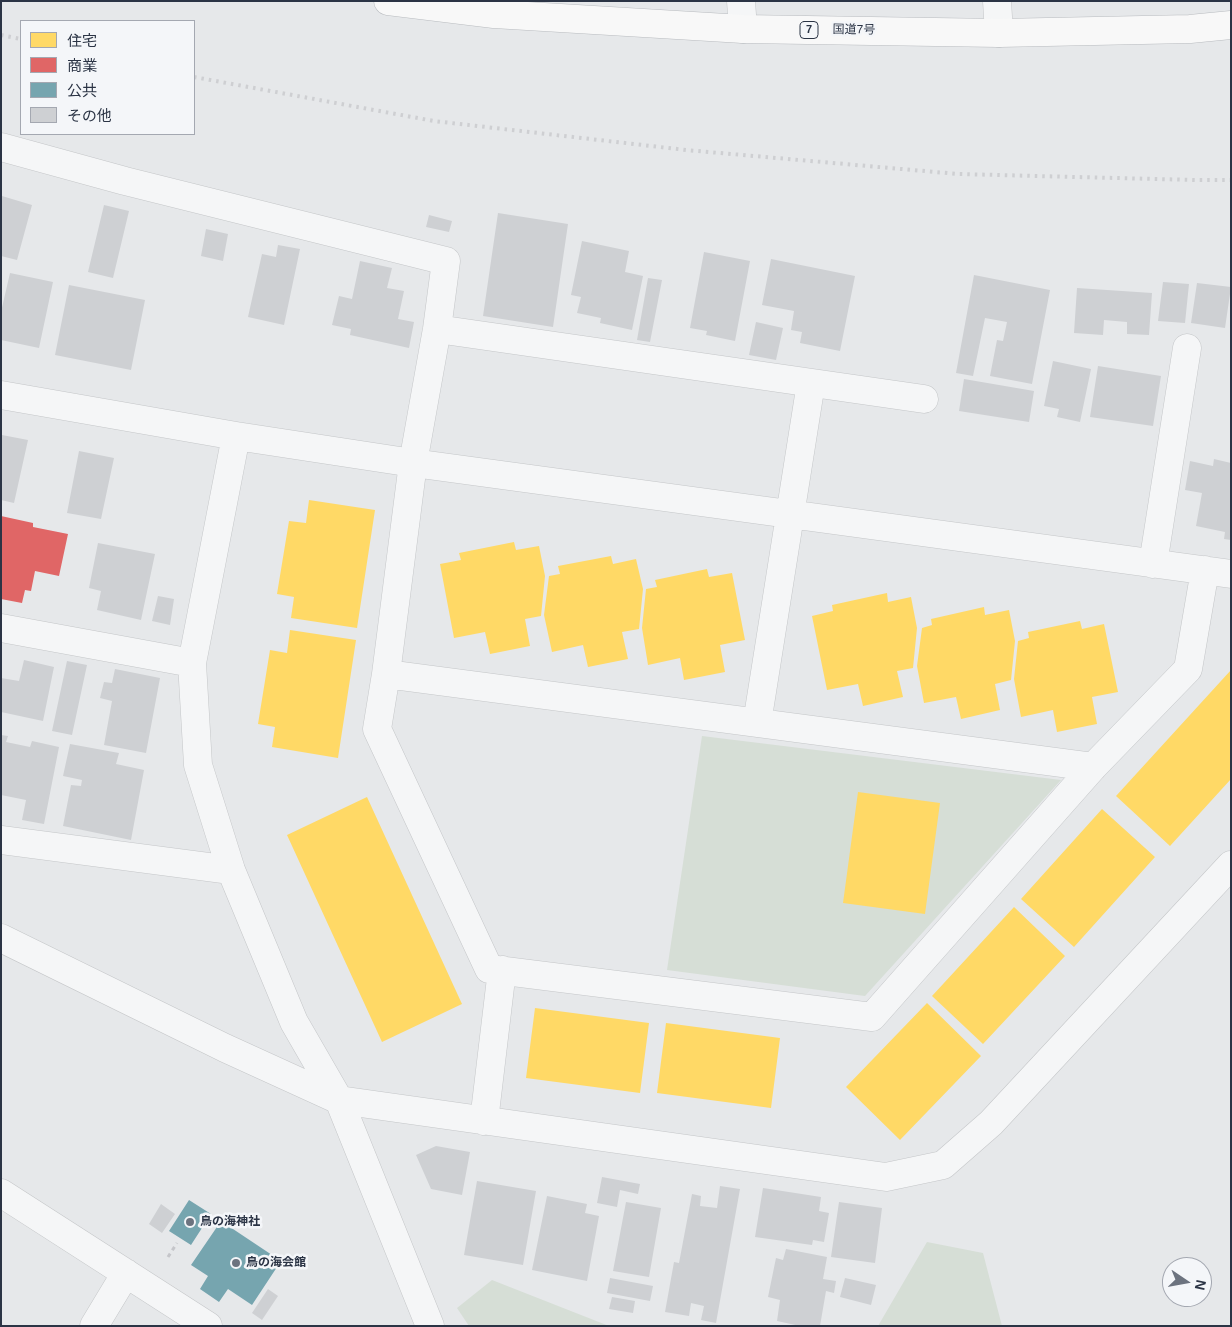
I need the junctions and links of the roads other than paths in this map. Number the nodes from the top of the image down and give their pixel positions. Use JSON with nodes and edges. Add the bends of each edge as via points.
{"nodes":[{"id":1,"x":388,"y":1,"type":"edge"},
{"id":2,"x":741,"y":1,"type":"edge"},
{"id":3,"x":997,"y":1,"type":"edge"},
{"id":4,"x":1231,"y":25,"type":"edge"},
{"id":5,"x":743,"y":29,"type":"junction"},
{"id":6,"x":1000,"y":33,"type":"junction"},
{"id":7,"x":1,"y":147,"type":"edge"},
{"id":8,"x":437,"y":328,"type":"junction"},
{"id":9,"x":1187,"y":348,"type":"dead end"},
{"id":10,"x":811,"y":383,"type":"junction"},
{"id":11,"x":1,"y":395,"type":"edge"},
{"id":12,"x":924,"y":399,"type":"dead end"},
{"id":13,"x":236,"y":436,"type":"junction"},
{"id":14,"x":413,"y":463,"type":"junction"},
{"id":15,"x":790,"y":515,"type":"junction"},
{"id":16,"x":1153,"y":564,"type":"junction"},
{"id":17,"x":1218,"y":572,"type":"edge"},
{"id":18,"x":1,"y":628,"type":"edge"},
{"id":19,"x":192,"y":663,"type":"junction"},
{"id":20,"x":386,"y":674,"type":"junction"},
{"id":21,"x":757,"y":723,"type":"junction"},
{"id":22,"x":1093,"y":767,"type":"junction"},
{"id":23,"x":1,"y":840,"type":"edge"},
{"id":24,"x":1231,"y":865,"type":"edge"},
{"id":25,"x":231,"y":870,"type":"junction"},
{"id":26,"x":1,"y":938,"type":"edge"},
{"id":27,"x":502,"y":970,"type":"junction"},
{"id":28,"x":339,"y":1100,"type":"junction"},
{"id":29,"x":484,"y":1121,"type":"junction"},
{"id":30,"x":1,"y":1193,"type":"edge"},
{"id":31,"x":126,"y":1273,"type":"junction"},
{"id":32,"x":94,"y":1326,"type":"edge"},
{"id":33,"x":208,"y":1326,"type":"edge"},
{"id":34,"x":430,"y":1326,"type":"edge"}],
"edges":[{"from":1,"to":5,"type":"highway","name":"国道7号","number":"7","via":[[494,14]]},
{"from":2,"to":5,"type":"street"},
{"from":3,"to":6,"type":"street"},
{"from":4,"to":6,"type":"highway","name":"国道7号","number":"7","via":[[1190,29]]},
{"from":5,"to":6,"type":"highway","name":"国道7号","number":"7"},
{"from":7,"to":8,"type":"street","via":[[446,261]]},
{"from":8,"to":10,"type":"street"},
{"from":8,"to":14,"type":"street"},
{"from":9,"to":16,"type":"street"},
{"from":10,"to":12,"type":"street"},
{"from":10,"to":15,"type":"street"},
{"from":11,"to":13,"type":"street"},
{"from":13,"to":14,"type":"street"},
{"from":13,"to":19,"type":"street"},
{"from":14,"to":15,"type":"street"},
{"from":14,"to":20,"type":"street"},
{"from":15,"to":16,"type":"street"},
{"from":15,"to":21,"type":"street"},
{"from":16,"to":17,"type":"street"},
{"from":17,"to":22,"type":"street","via":[[1188,669]]},
{"from":18,"to":19,"type":"street"},
{"from":19,"to":25,"type":"street","via":[[198,765]]},
{"from":20,"to":21,"type":"street"},
{"from":20,"to":27,"type":"street","via":[[377,729],[490,968]]},
{"from":21,"to":22,"type":"street"},
{"from":22,"to":27,"type":"street","via":[[872,1017]]},
{"from":23,"to":25,"type":"street"},
{"from":24,"to":29,"type":"street","via":[[991,1124],[943,1165],[886,1178]]},
{"from":25,"to":28,"type":"street","via":[[294,1022]]},
{"from":26,"to":28,"type":"street"},
{"from":27,"to":29,"type":"street"},
{"from":28,"to":29,"type":"street"},
{"from":28,"to":34,"type":"street"},
{"from":30,"to":31,"type":"street"},
{"from":31,"to":32,"type":"street"},
{"from":31,"to":33,"type":"street"}]}
